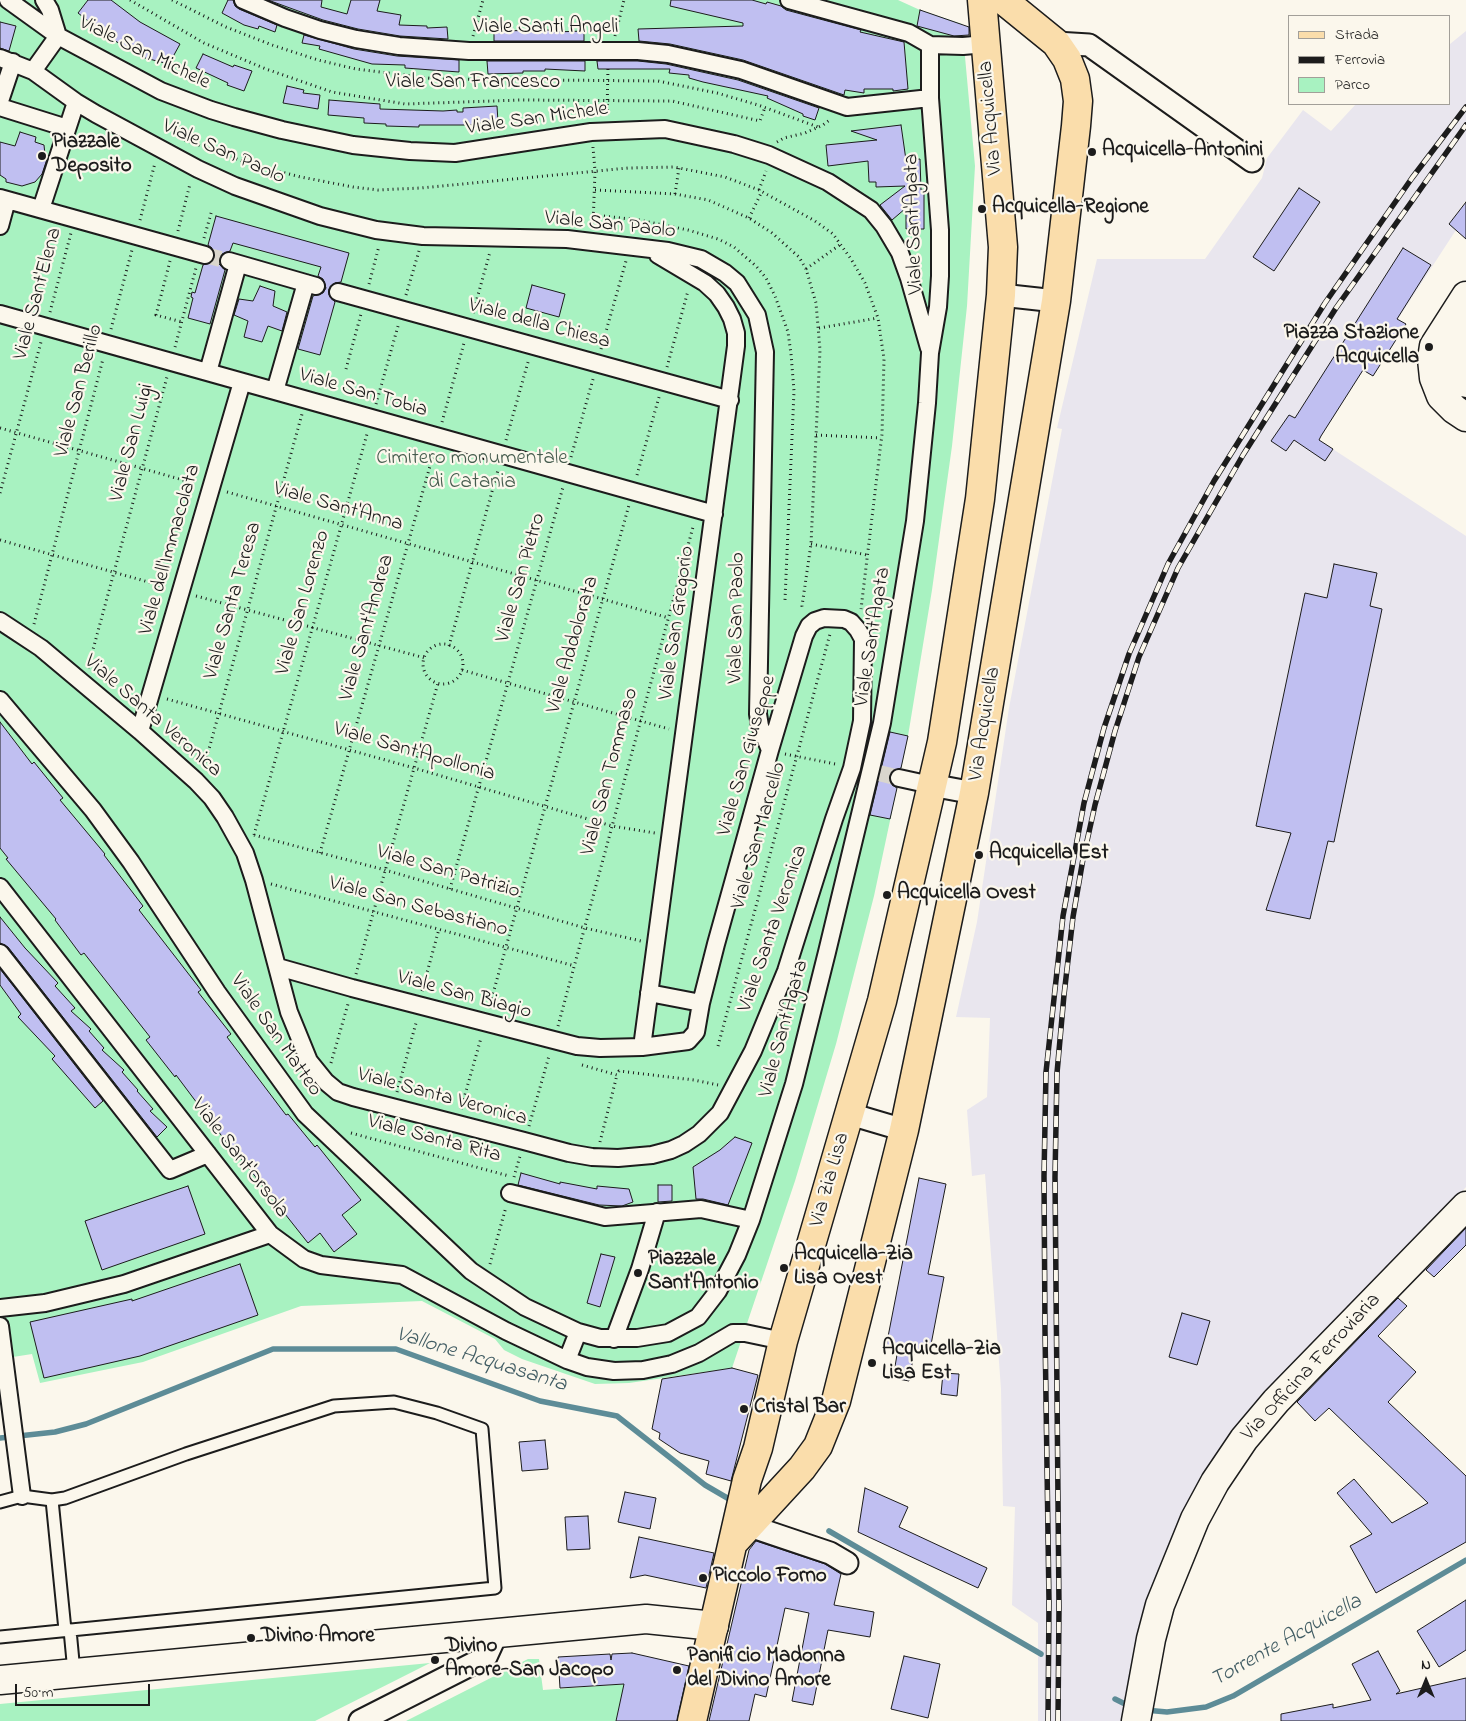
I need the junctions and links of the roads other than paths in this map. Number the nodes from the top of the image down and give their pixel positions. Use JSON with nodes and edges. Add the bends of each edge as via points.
{"nodes":[{"id":1,"x":8,"y":0,"type":"edge"},
{"id":2,"x":44,"y":0,"type":"edge"},
{"id":3,"x":243,"y":0,"type":"edge"},
{"id":4,"x":789,"y":0,"type":"edge"},
{"id":5,"x":982,"y":0,"type":"edge"},
{"id":6,"x":1003,"y":0,"type":"edge"},
{"id":7,"x":58,"y":36,"type":"junction"},
{"id":8,"x":1056,"y":43,"type":"junction"},
{"id":9,"x":986,"y":44,"type":"junction"},
{"id":10,"x":930,"y":45,"type":"junction"},
{"id":11,"x":6,"y":60,"type":"edge"},
{"id":12,"x":33,"y":71,"type":"junction"},
{"id":13,"x":930,"y":98,"type":"junction"},
{"id":14,"x":0,"y":101,"type":"edge"},
{"id":15,"x":76,"y":102,"type":"junction"},
{"id":16,"x":0,"y":107,"type":"edge"},
{"id":17,"x":67,"y":128,"type":"junction"},
{"id":18,"x":1252,"y":161,"type":"dead end"},
{"id":19,"x":4,"y":199,"type":"edge"},
{"id":20,"x":41,"y":209,"type":"junction"},
{"id":21,"x":0,"y":226,"type":"edge"},
{"id":22,"x":637,"y":247,"type":"junction"},
{"id":23,"x":202,"y":254,"type":"tunnel mouth"},
{"id":24,"x":338,"y":292,"type":"dead end"},
{"id":25,"x":1001,"y":295,"type":"junction"},
{"id":26,"x":1466,"y":296,"type":"edge"},
{"id":27,"x":1056,"y":302,"type":"junction"},
{"id":28,"x":0,"y":314,"type":"edge"},
{"id":29,"x":1466,"y":327,"type":"edge"},
{"id":30,"x":930,"y":353,"type":"junction"},
{"id":31,"x":208,"y":372,"type":"junction"},
{"id":32,"x":242,"y":382,"type":"junction"},
{"id":33,"x":1466,"y":383,"type":"edge"},
{"id":34,"x":275,"y":391,"type":"junction"},
{"id":35,"x":730,"y":400,"type":"junction"},
{"id":36,"x":1460,"y":413,"type":"edge"},
{"id":37,"x":714,"y":514,"type":"junction"},
{"id":38,"x":0,"y":621,"type":"edge"},
{"id":39,"x":0,"y":700,"type":"edge"},
{"id":40,"x":140,"y":731,"type":"junction"},
{"id":41,"x":770,"y":750,"type":"junction"},
{"id":42,"x":852,"y":768,"type":"junction"},
{"id":43,"x":875,"y":772,"type":"junction"},
{"id":44,"x":899,"y":778,"type":"tunnel mouth"},
{"id":45,"x":931,"y":785,"type":"junction"},
{"id":46,"x":974,"y":793,"type":"junction"},
{"id":47,"x":0,"y":887,"type":"edge"},
{"id":48,"x":0,"y":953,"type":"edge"},
{"id":49,"x":278,"y":967,"type":"junction"},
{"id":50,"x":649,"y":993,"type":"junction"},
{"id":51,"x":701,"y":1002,"type":"junction"},
{"id":52,"x":642,"y":1047,"type":"junction"},
{"id":53,"x":850,"y":1114,"type":"junction"},
{"id":54,"x":904,"y":1130,"type":"junction"},
{"id":55,"x":208,"y":1154,"type":"junction"},
{"id":56,"x":512,"y":1185,"type":"road end"},
{"id":57,"x":1466,"y":1206,"type":"edge"},
{"id":58,"x":657,"y":1212,"type":"junction"},
{"id":59,"x":751,"y":1220,"type":"junction"},
{"id":60,"x":270,"y":1234,"type":"junction"},
{"id":61,"x":0,"y":1308,"type":"edge"},
{"id":62,"x":0,"y":1326,"type":"edge"},
{"id":63,"x":578,"y":1332,"type":"junction"},
{"id":64,"x":614,"y":1339,"type":"junction"},
{"id":65,"x":783,"y":1341,"type":"junction"},
{"id":66,"x":567,"y":1360,"type":"junction"},
{"id":67,"x":758,"y":1448,"type":"junction"},
{"id":68,"x":802,"y":1468,"type":"junction"},
{"id":69,"x":22,"y":1496,"type":"junction"},
{"id":70,"x":52,"y":1500,"type":"junction"},
{"id":71,"x":0,"y":1502,"type":"edge"},
{"id":72,"x":741,"y":1535,"type":"junction"},
{"id":73,"x":847,"y":1563,"type":"dead end"},
{"id":74,"x":714,"y":1626,"type":"junction"},
{"id":75,"x":67,"y":1630,"type":"junction"},
{"id":76,"x":497,"y":1633,"type":"junction"},
{"id":77,"x":0,"y":1637,"type":"edge"},
{"id":78,"x":74,"y":1672,"type":"junction"},
{"id":79,"x":0,"y":1680,"type":"edge"},
{"id":80,"x":360,"y":1721,"type":"edge"},
{"id":81,"x":692,"y":1721,"type":"edge"},
{"id":82,"x":1136,"y":1721,"type":"edge"}],
"edges":[{"from":1,"to":7,"type":"street","name":"Viale San Michele"},
{"from":2,"to":7,"type":"street"},
{"from":3,"to":13,"type":"street","name":"Viale Santi Angeli","via":[[320,30],[399,46],[468,51],[668,54],[741,70],[848,107]]},
{"from":4,"to":10,"type":"street","via":[[909,34]]},
{"from":5,"to":9,"type":"main road","name":"Via Acquicella"},
{"from":6,"to":8,"type":"main road","name":"Via Acquicella"},
{"from":7,"to":12,"type":"street"},
{"from":7,"to":30,"type":"street","name":"Viale San Michele","via":[[161,91],[211,110],[352,146],[455,153],[599,131],[665,129],[769,155],[828,182],[871,210],[900,253]]},
{"from":8,"to":18,"type":"street","via":[[1089,45]]},
{"from":8,"to":27,"type":"main road","name":"Via Acquicella","via":[[1075,79],[1078,100]]},
{"from":9,"to":10,"type":"street"},
{"from":9,"to":25,"type":"main road","name":"Via Acquicella","via":[[1003,247]]},
{"from":10,"to":13,"type":"street","name":"Viale Sant'Agata"},
{"from":11,"to":12,"type":"street","name":"Viale San Paolo"},
{"from":11,"to":14,"type":"street"},
{"from":12,"to":15,"type":"street","name":"Viale San Paolo"},
{"from":13,"to":30,"type":"street","name":"Viale Sant'Agata","via":[[940,230],[940,276]]},
{"from":15,"to":17,"type":"street"},
{"from":15,"to":22,"type":"street","name":"Viale San Paolo","via":[[198,169],[235,186],[320,216],[376,230],[423,236],[567,239]]},
{"from":16,"to":17,"type":"street"},
{"from":17,"to":20,"type":"street"},
{"from":19,"to":20,"type":"street"},
{"from":19,"to":21,"type":"street"},
{"from":20,"to":23,"type":"street"},
{"from":22,"to":35,"type":"street","name":"Viale San Gregorio","via":[[693,275],[726,306],[736,333]]},
{"from":22,"to":41,"type":"street","name":"Viale San Paolo","via":[[701,259],[725,273],[747,297],[762,336],[765,371],[758,714]]},
{"from":24,"to":35,"type":"street","name":"Viale della Chiesa"},
{"from":25,"to":27,"type":"street"},
{"from":25,"to":45,"type":"main road","name":"Via Acquicella","via":[[980,499],[942,742]]},
{"from":26,"to":36,"type":"main road","via":[[1434,346],[1432,359],[1441,396]]},
{"from":27,"to":46,"type":"main road","name":"Via Acquicella"},
{"from":28,"to":31,"type":"street","name":"Viale San Tobia"},
{"from":29,"to":33,"type":"main road","via":[[1454,358],[1461,379]]},
{"from":30,"to":43,"type":"street","name":"Viale Sant'Agata","via":[[915,521]]},
{"from":31,"to":32,"type":"street","name":"Viale San Tobia"},
{"from":31,"to":34,"type":"street","via":[[233,262],[311,284]]},
{"from":32,"to":34,"type":"street","name":"Viale San Tobia"},
{"from":32,"to":40,"type":"street","name":"Viale dell'Immacolata"},
{"from":34,"to":37,"type":"street","name":"Viale San Tobia"},
{"from":35,"to":37,"type":"street","name":"Viale San Gregorio"},
{"from":37,"to":50,"type":"street","name":"Viale San Gregorio"},
{"from":38,"to":40,"type":"street","name":"Viale Santa Veronica","via":[[30,641]]},
{"from":39,"to":63,"type":"street","name":"Viale San Matteo","via":[[93,810],[305,1114],[471,1271],[525,1307]]},
{"from":40,"to":49,"type":"street","name":"Viale Santa Veronica","via":[[212,798],[232,829],[245,853]]},
{"from":41,"to":42,"type":"street","name":"Viale San Giuseppe","via":[[804,636],[816,621],[844,619],[852,622],[863,639],[862,721]]},
{"from":41,"to":51,"type":"street","name":"Viale San Giuseppe"},
{"from":42,"to":43,"type":"street"},
{"from":42,"to":49,"type":"street","name":"Viale Santa Veronica","via":[[786,971],[753,1051],[720,1113],[699,1134],[671,1150],[618,1158],[569,1153],[338,1092],[309,1062],[289,1012]]},
{"from":43,"to":59,"type":"street","name":"Viale Sant'Agata","via":[[794,1084]]},
{"from":44,"to":45,"type":"street"},
{"from":45,"to":46,"type":"street","name":"Via Acquicella"},
{"from":45,"to":53,"type":"main road","name":"Via Zia Lisa","via":[[884,992]]},
{"from":46,"to":54,"type":"main road","name":"Via Zia Lisa"},
{"from":47,"to":55,"type":"street","name":"Viale Sant'Orsola"},
{"from":48,"to":55,"type":"street","via":[[170,1170]]},
{"from":49,"to":52,"type":"street","name":"Viale San Biagio","via":[[418,1006],[483,1031],[552,1049]]},
{"from":50,"to":51,"type":"street"},
{"from":50,"to":52,"type":"street","name":"Viale San Gregorio"},
{"from":51,"to":52,"type":"street","name":"Viale San Giuseppe","via":[[696,1032],[688,1041]]},
{"from":53,"to":54,"type":"street","name":"Via Zia Lisa"},
{"from":53,"to":65,"type":"main road","name":"Via Zia Lisa"},
{"from":54,"to":68,"type":"main road","name":"Via Zia Lisa","via":[[836,1401],[818,1446]]},
{"from":55,"to":60,"type":"street","name":"Viale Sant'Orsola"},
{"from":56,"to":58,"type":"street","via":[[606,1217]]},
{"from":57,"to":82,"type":"main road","name":"Via Officina Ferroviaria","via":[[1276,1401],[1215,1482],[1195,1519],[1160,1605]]},
{"from":58,"to":59,"type":"street","via":[[701,1209]]},
{"from":58,"to":64,"type":"street"},
{"from":59,"to":64,"type":"street","name":"Viale Sant'Agata","via":[[734,1262],[698,1317],[668,1332]]},
{"from":60,"to":61,"type":"street","via":[[124,1284],[46,1303]]},
{"from":60,"to":66,"type":"street","name":"Viale Sant'Orsola","via":[[304,1258],[321,1264],[402,1275]]},
{"from":62,"to":69,"type":"street"},
{"from":63,"to":64,"type":"street","name":"Viale San Matteo"},
{"from":63,"to":66,"type":"street"},
{"from":65,"to":66,"type":"street","name":"Viale Sant'Orsola","via":[[733,1333],[698,1354],[643,1370],[587,1367]]},
{"from":65,"to":67,"type":"main road","name":"Via Zia Lisa"},
{"from":67,"to":68,"type":"main road","via":[[768,1465],[776,1469]]},
{"from":67,"to":72,"type":"main road","name":"Via Zia Lisa","via":[[747,1480]]},
{"from":68,"to":72,"type":"main road","name":"Via Zia Lisa"},
{"from":69,"to":70,"type":"lane"},
{"from":69,"to":71,"type":"lane"},
{"from":70,"to":75,"type":"lane"},
{"from":70,"to":75,"type":"lane","via":[[66,1498],[186,1454],[334,1406],[394,1402],[482,1429],[496,1588]]},
{"from":72,"to":73,"type":"street","via":[[830,1553]]},
{"from":72,"to":74,"type":"main road","name":"Via Zia Lisa"},
{"from":74,"to":76,"type":"main road","via":[[646,1619]]},
{"from":74,"to":81,"type":"main road","name":"Via Zia Lisa"},
{"from":75,"to":77,"type":"lane"},
{"from":75,"to":78,"type":"lane"},
{"from":76,"to":78,"type":"main road"},
{"from":76,"to":80,"type":"street","via":[[486,1657]]},
{"from":78,"to":79,"type":"main road"}]}
